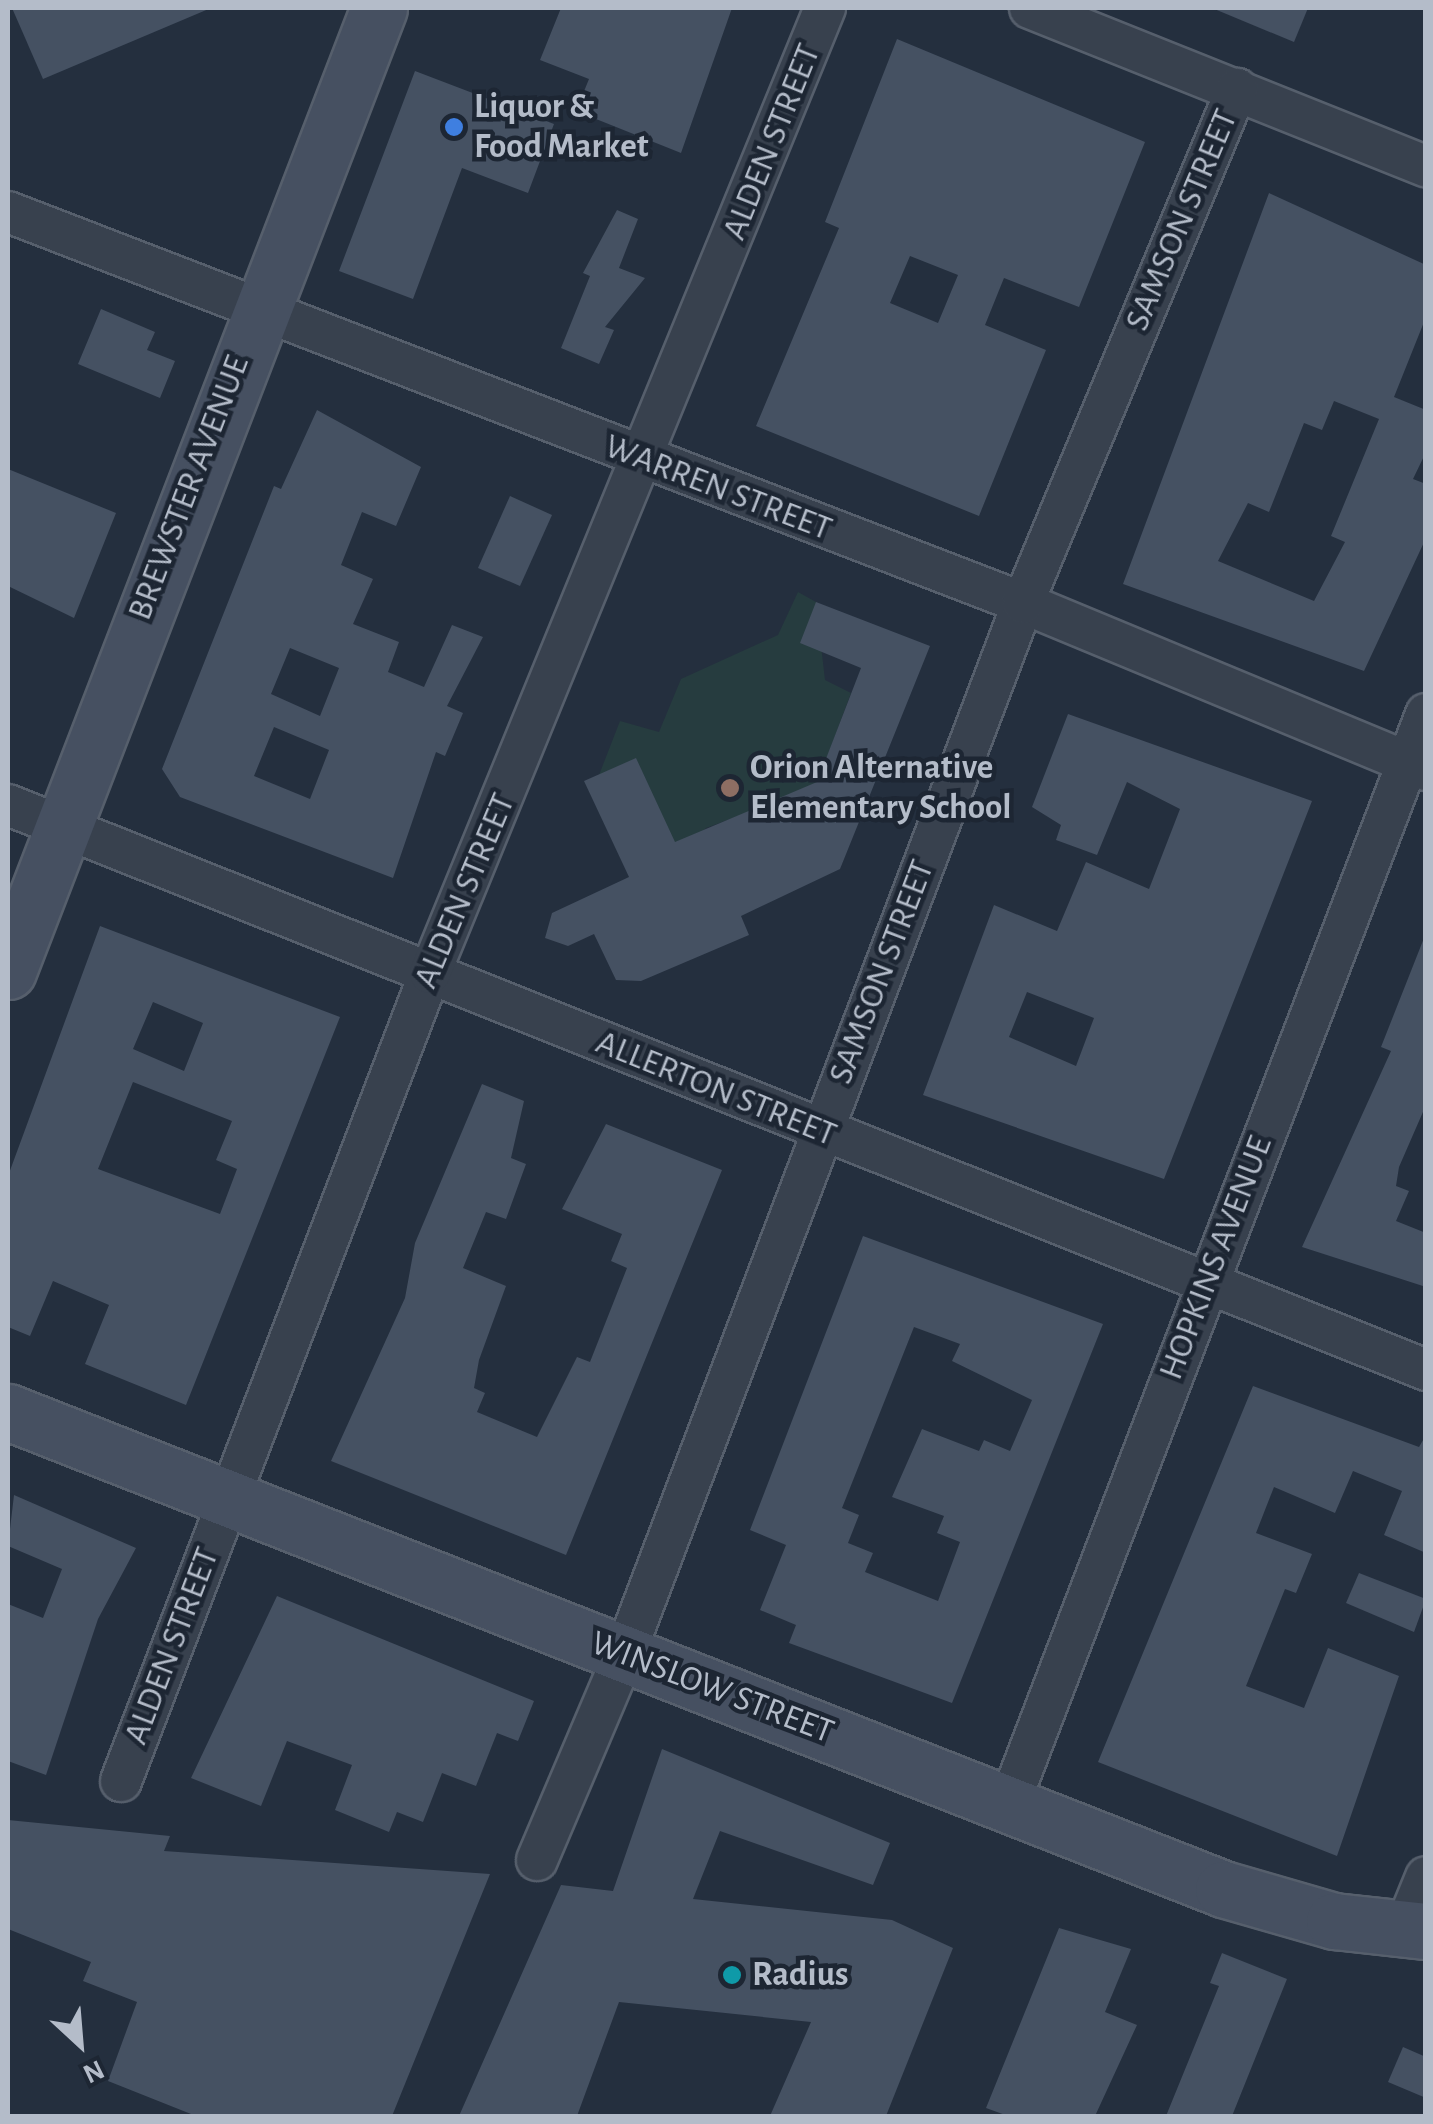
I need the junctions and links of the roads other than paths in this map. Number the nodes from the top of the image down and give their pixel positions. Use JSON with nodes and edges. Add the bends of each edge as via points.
{"nodes":[{"id":1,"x":379,"y":8,"type":"edge"},
{"id":2,"x":825,"y":8,"type":"edge"},
{"id":3,"x":1030,"y":8,"type":"edge"},
{"id":4,"x":1237,"y":88,"type":"junction"},
{"id":5,"x":1426,"y":166,"type":"edge"},
{"id":6,"x":8,"y":212,"type":"edge"},
{"id":7,"x":261,"y":304,"type":"junction"},
{"id":8,"x":645,"y":462,"type":"junction"},
{"id":9,"x":1023,"y":603,"type":"junction"},
{"id":10,"x":1426,"y":714,"type":"edge"},
{"id":11,"x":1416,"y":767,"type":"edge"},
{"id":12,"x":8,"y":805,"type":"edge"},
{"id":13,"x":64,"y":828,"type":"junction"},
{"id":14,"x":8,"y":971,"type":"edge"},
{"id":15,"x":430,"y":973,"type":"junction"},
{"id":16,"x":820,"y":1132,"type":"junction"},
{"id":17,"x":1205,"y":1284,"type":"junction"},
{"id":18,"x":1426,"y":1370,"type":"edge"},
{"id":19,"x":8,"y":1412,"type":"edge"},
{"id":20,"x":227,"y":1502,"type":"junction"},
{"id":21,"x":625,"y":1653,"type":"junction"},
{"id":22,"x":121,"y":1781,"type":"dead end"},
{"id":23,"x":1008,"y":1804,"type":"junction"},
{"id":24,"x":537,"y":1860,"type":"dead end"},
{"id":25,"x":1426,"y":1876,"type":"edge"},
{"id":26,"x":1415,"y":1931,"type":"edge"}],
"edges":[{"from":1,"to":7,"type":"street","name":"BREWSTER AVENUE"},
{"from":2,"to":8,"type":"street","name":"ALDEN STREET"},
{"from":3,"to":4,"type":"street"},
{"from":4,"to":5,"type":"street"},
{"from":4,"to":9,"type":"street","name":"SAMSON STREET"},
{"from":6,"to":7,"type":"street","name":"WARREN STREET"},
{"from":7,"to":8,"type":"street","name":"WARREN STREET"},
{"from":7,"to":13,"type":"street","name":"BREWSTER AVENUE"},
{"from":8,"to":9,"type":"street","name":"WARREN STREET"},
{"from":8,"to":15,"type":"street","name":"ALDEN STREET"},
{"from":9,"to":11,"type":"street","name":"WARREN STREET"},
{"from":9,"to":16,"type":"street","name":"SAMSON STREET"},
{"from":10,"to":11,"type":"street","name":"HOPKINS AVENUE"},
{"from":11,"to":17,"type":"street","name":"HOPKINS AVENUE"},
{"from":12,"to":13,"type":"street","name":"ALLERTON STREET"},
{"from":13,"to":14,"type":"street","name":"BREWSTER AVENUE"},
{"from":13,"to":15,"type":"street","name":"ALLERTON STREET"},
{"from":15,"to":16,"type":"street","name":"ALLERTON STREET"},
{"from":15,"to":20,"type":"street","name":"ALDEN STREET"},
{"from":16,"to":17,"type":"street","name":"ALLERTON STREET"},
{"from":16,"to":21,"type":"street","name":"SAMSON STREET"},
{"from":17,"to":18,"type":"street","name":"ALLERTON STREET"},
{"from":17,"to":23,"type":"street","name":"HOPKINS AVENUE"},
{"from":19,"to":20,"type":"street","name":"WINSLOW STREET"},
{"from":20,"to":21,"type":"street","name":"WINSLOW STREET"},
{"from":20,"to":22,"type":"street","name":"ALDEN STREET"},
{"from":21,"to":23,"type":"street","name":"WINSLOW STREET"},
{"from":21,"to":24,"type":"street","name":"SAMSON STREET"},
{"from":23,"to":26,"type":"street","name":"WINSLOW STREET","via":[[1223,1889]]},
{"from":25,"to":26,"type":"street"}]}
